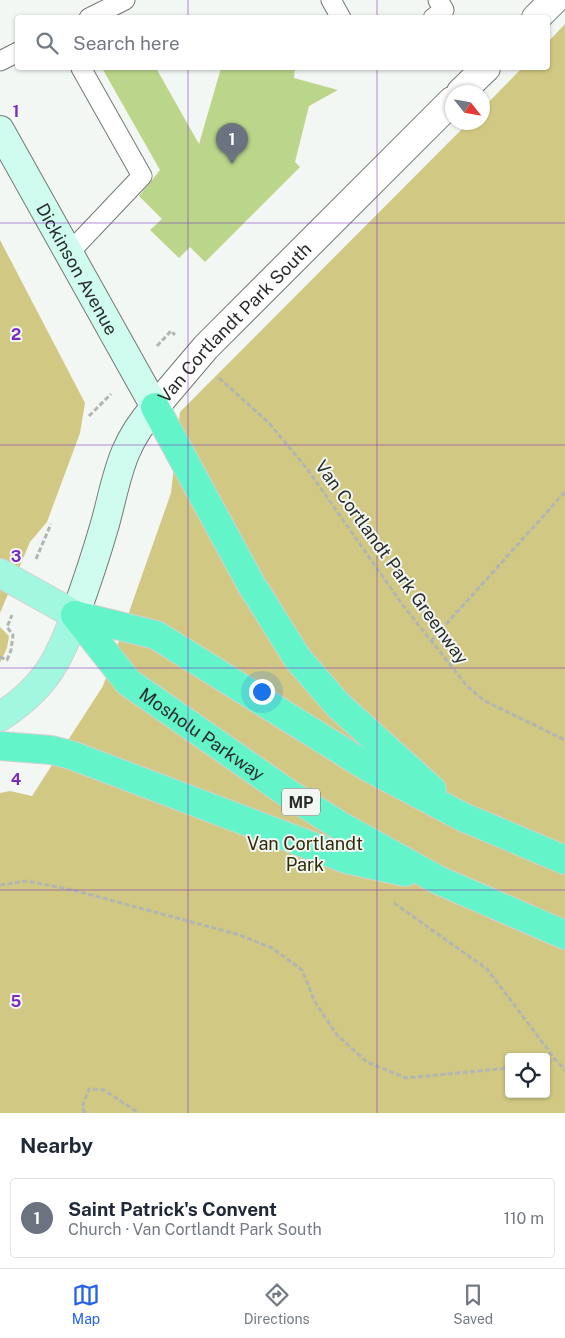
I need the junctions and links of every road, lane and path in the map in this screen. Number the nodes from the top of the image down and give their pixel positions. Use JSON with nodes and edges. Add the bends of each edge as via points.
{"nodes":[{"id":1,"x":125,"y":0,"type":"edge"},
{"id":2,"x":331,"y":0,"type":"edge"},
{"id":3,"x":438,"y":0,"type":"edge"},
{"id":4,"x":95,"y":15,"type":"edge"},
{"id":5,"x":339,"y":15,"type":"edge"},
{"id":6,"x":437,"y":15,"type":"edge"},
{"id":7,"x":15,"y":54,"type":"edge"},
{"id":8,"x":0,"y":61,"type":"edge"},
{"id":9,"x":82,"y":70,"type":"edge"},
{"id":10,"x":484,"y":70,"type":"edge"},
{"id":11,"x":468,"y":85,"type":"edge"},
{"id":12,"x":445,"y":108,"type":"edge"},
{"id":13,"x":0,"y":130,"type":"edge"},
{"id":14,"x":69,"y":254,"type":"junction"},
{"id":15,"x":216,"y":376,"type":"dead end"},
{"id":16,"x":155,"y":407,"type":"junction"},
{"id":17,"x":565,"y":492,"type":"edge"},
{"id":18,"x":0,"y":573,"type":"edge"},
{"id":19,"x":75,"y":615,"type":"junction"},
{"id":20,"x":7,"y":628,"type":"dead end"},
{"id":21,"x":431,"y":641,"type":"junction"},
{"id":22,"x":0,"y":657,"type":"edge"},
{"id":23,"x":0,"y":717,"type":"edge"},
{"id":24,"x":565,"y":740,"type":"edge"},
{"id":25,"x":0,"y":746,"type":"edge"},
{"id":26,"x":463,"y":817,"type":"junction"},
{"id":27,"x":565,"y":860,"type":"edge"},
{"id":28,"x":438,"y":880,"type":"junction"},
{"id":29,"x":0,"y":885,"type":"edge"},
{"id":30,"x":390,"y":900,"type":"dead end"},
{"id":31,"x":565,"y":935,"type":"edge"},
{"id":32,"x":556,"y":1059,"type":"junction"},
{"id":33,"x":550,"y":1060,"type":"edge"},
{"id":34,"x":505,"y":1068,"type":"edge"},
{"id":35,"x":565,"y":1070,"type":"edge"},
{"id":36,"x":85,"y":1113,"type":"edge"},
{"id":37,"x":139,"y":1113,"type":"edge"}],
"edges":[{"from":1,"to":4,"type":"lane"},
{"from":2,"to":5,"type":"lane"},
{"from":3,"to":6,"type":"lane","via":[[444,10]]},
{"from":7,"to":8,"type":"lane"},
{"from":9,"to":14,"type":"lane","via":[[142,176]]},
{"from":10,"to":11,"type":"street"},
{"from":12,"to":16,"type":"street","name":"Van Cortlandt Park South","via":[[206,347]]},
{"from":13,"to":14,"type":"main road","name":"Dickinson Avenue"},
{"from":14,"to":16,"type":"main road","name":"Dickinson Avenue"},
{"from":15,"to":21,"type":"path","name":"Van Cortlandt Park Greenway","via":[[269,423],[308,470]]},
{"from":16,"to":19,"type":"main road","name":"Van Cortlandt Park South","via":[[137,428],[124,454],[95,560]]},
{"from":16,"to":26,"type":"highway","via":[[251,584],[298,659],[338,705]]},
{"from":17,"to":21,"type":"path"},
{"from":18,"to":19,"type":"main road","name":"Mosholu Parkway","number":"MP"},
{"from":19,"to":23,"type":"main road","via":[[53,668]]},
{"from":19,"to":26,"type":"highway","name":"Mosholu Parkway","number":"MP","via":[[156,635],[368,767]]},
{"from":19,"to":28,"type":"highway","name":"Mosholu Parkway","number":"MP","via":[[128,682],[289,794]]},
{"from":20,"to":22,"type":"path","via":[[13,635],[11,650],[7,660]]},
{"from":21,"to":24,"type":"path","name":"Van Cortlandt Park Greenway","via":[[467,686],[485,701]]},
{"from":25,"to":28,"type":"highway","via":[[52,750],[71,755],[346,859]]},
{"from":26,"to":27,"type":"highway","name":"Mosholu Parkway","number":"MP"},
{"from":28,"to":31,"type":"highway","name":"Mosholu Parkway","number":"MP"},
{"from":29,"to":34,"type":"path","via":[[28,880],[73,890],[240,935],[272,948],[302,970],[315,1002],[337,1035],[367,1062],[406,1078]]},
{"from":30,"to":32,"type":"path","via":[[487,969]]},
{"from":32,"to":33,"type":"path"},
{"from":32,"to":35,"type":"path"},
{"from":36,"to":37,"type":"path","via":[[82,1107],[89,1089],[104,1090]]}]}
